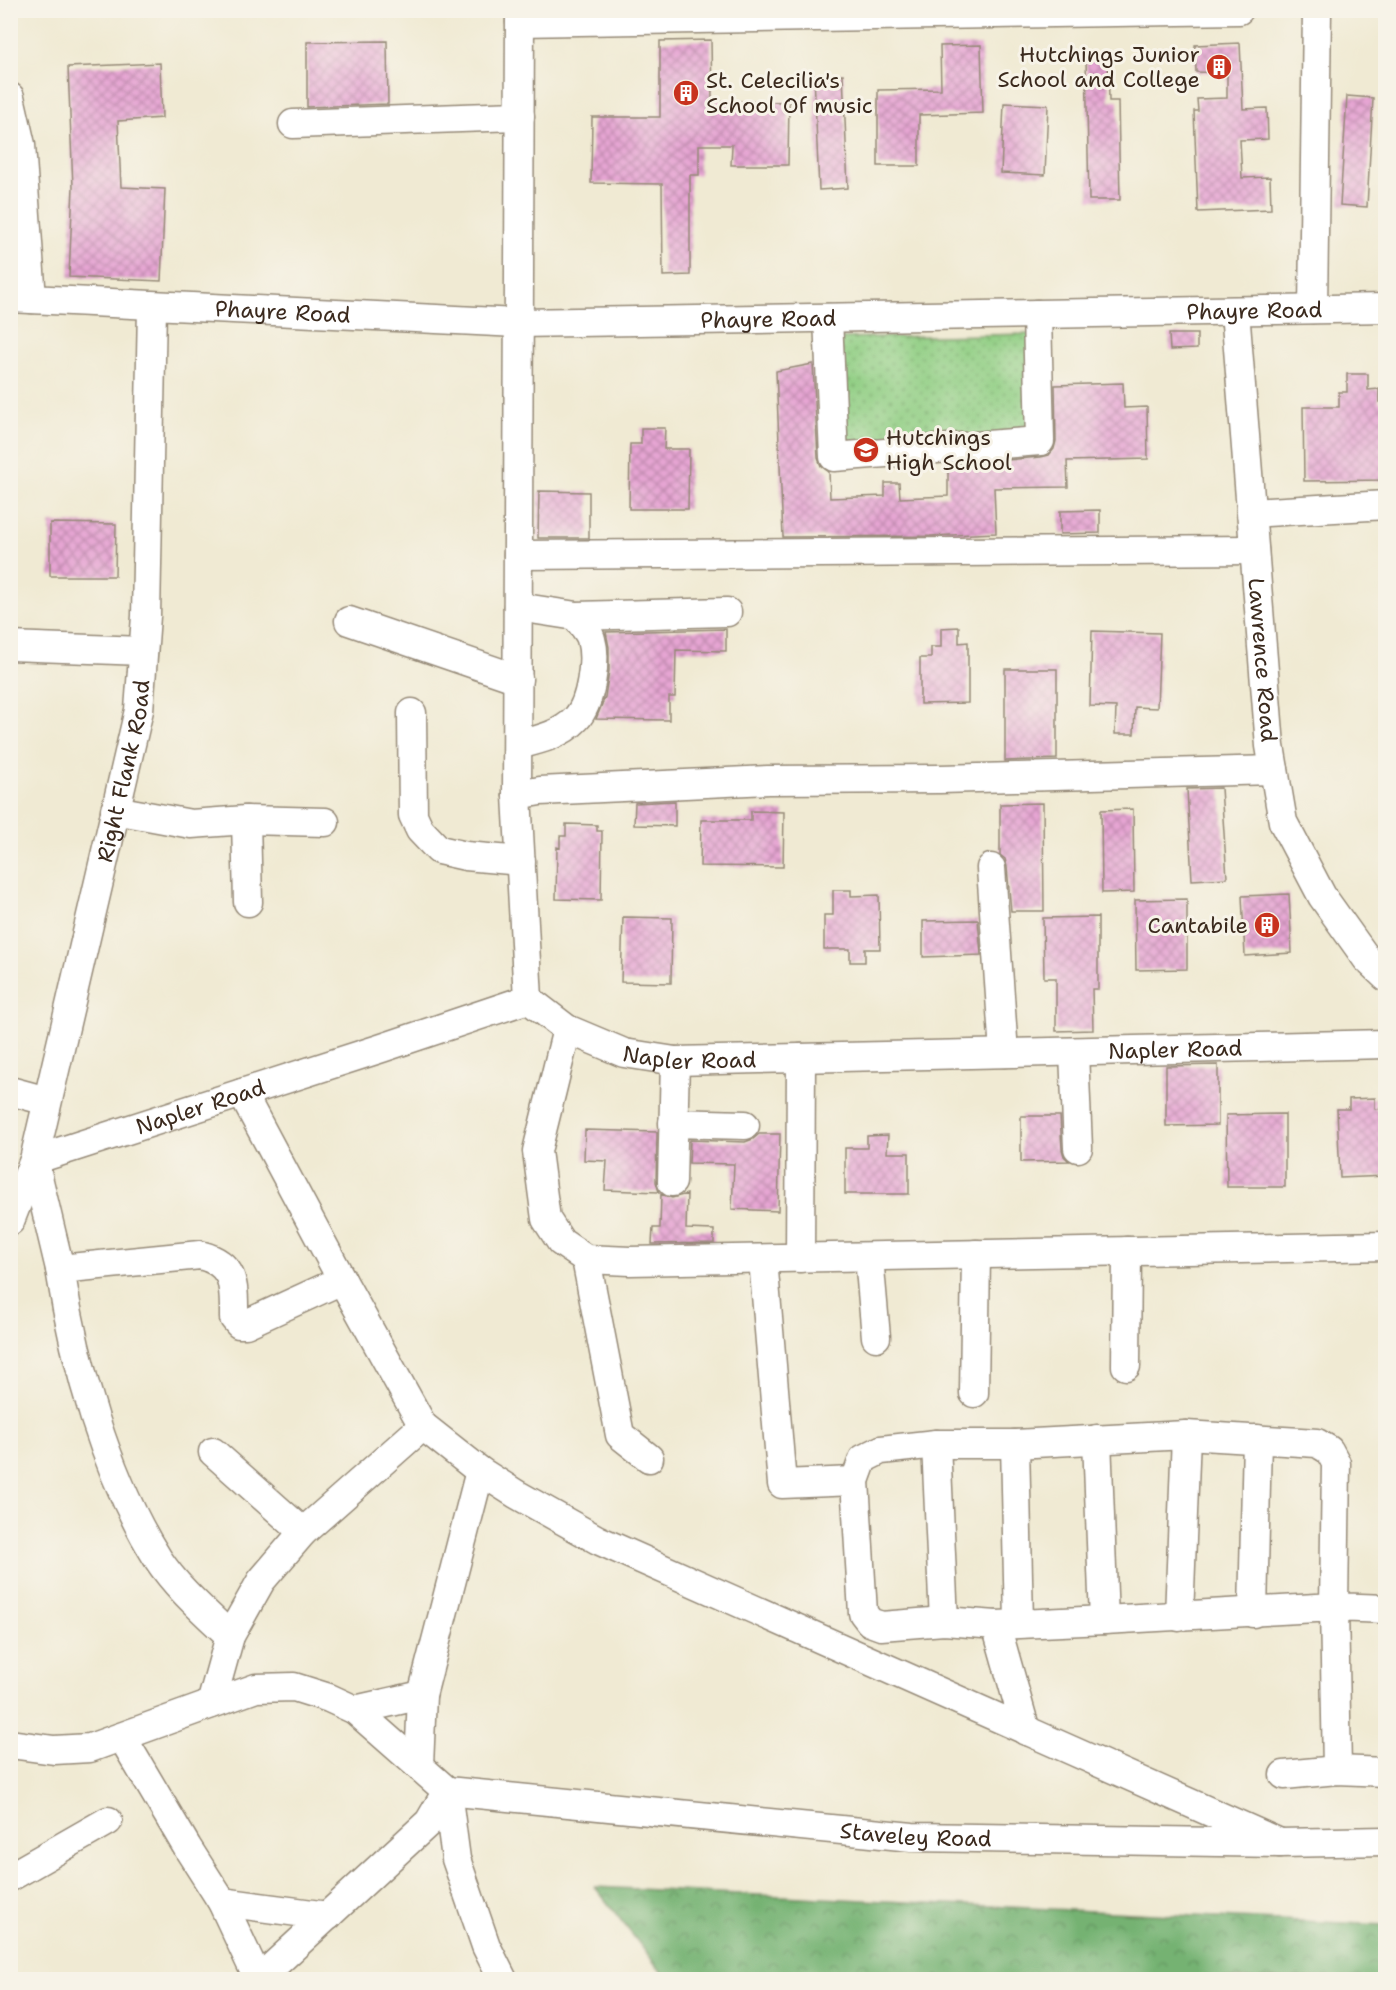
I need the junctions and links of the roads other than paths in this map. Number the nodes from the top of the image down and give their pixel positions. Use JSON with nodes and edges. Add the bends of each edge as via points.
{"nodes":[{"id":1,"x":1239,"y":10,"type":"edge"},
{"id":2,"x":1317,"y":10,"type":"edge"},
{"id":3,"x":520,"y":16,"type":"edge"},
{"id":4,"x":10,"y":97,"type":"edge"},
{"id":5,"x":520,"y":116,"type":"junction"},
{"id":6,"x":293,"y":124,"type":"dead end"},
{"id":7,"x":21,"y":299,"type":"edge"},
{"id":8,"x":152,"y":307,"type":"junction"},
{"id":9,"x":1386,"y":308,"type":"edge"},
{"id":10,"x":1313,"y":309,"type":"junction"},
{"id":11,"x":1235,"y":311,"type":"junction"},
{"id":12,"x":1037,"y":314,"type":"junction"},
{"id":13,"x":828,"y":318,"type":"junction"},
{"id":14,"x":519,"y":323,"type":"junction"},
{"id":15,"x":1386,"y":505,"type":"edge"},
{"id":16,"x":1251,"y":513,"type":"junction"},
{"id":17,"x":1254,"y":550,"type":"junction"},
{"id":18,"x":518,"y":555,"type":"junction"},
{"id":19,"x":518,"y":608,"type":"junction"},
{"id":20,"x":727,"y":612,"type":"dead end"},
{"id":21,"x":576,"y":616,"type":"junction"},
{"id":22,"x":349,"y":621,"type":"dead end"},
{"id":23,"x":10,"y":646,"type":"edge"},
{"id":24,"x":143,"y":651,"type":"junction"},
{"id":25,"x":518,"y":679,"type":"junction"},
{"id":26,"x":412,"y":713,"type":"dead end"},
{"id":27,"x":518,"y":745,"type":"junction"},
{"id":28,"x":1274,"y":770,"type":"junction"},
{"id":29,"x":517,"y":795,"type":"junction"},
{"id":30,"x":115,"y":810,"type":"junction"},
{"id":31,"x":246,"y":820,"type":"junction"},
{"id":32,"x":325,"y":822,"type":"dead end"},
{"id":33,"x":521,"y":861,"type":"junction"},
{"id":34,"x":992,"y":868,"type":"dead end"},
{"id":35,"x":248,"y":902,"type":"dead end"},
{"id":36,"x":1386,"y":977,"type":"edge"},
{"id":37,"x":528,"y":999,"type":"junction"},
{"id":38,"x":567,"y":1029,"type":"junction"},
{"id":39,"x":1386,"y":1044,"type":"edge"},
{"id":40,"x":1074,"y":1052,"type":"junction"},
{"id":41,"x":1004,"y":1053,"type":"junction"},
{"id":42,"x":801,"y":1058,"type":"junction"},
{"id":43,"x":675,"y":1061,"type":"junction"},
{"id":44,"x":10,"y":1091,"type":"edge"},
{"id":45,"x":242,"y":1093,"type":"junction"},
{"id":46,"x":47,"y":1101,"type":"junction"},
{"id":47,"x":673,"y":1123,"type":"junction"},
{"id":48,"x":744,"y":1125,"type":"dead end"},
{"id":49,"x":1078,"y":1148,"type":"dead end"},
{"id":50,"x":34,"y":1160,"type":"junction"},
{"id":51,"x":672,"y":1182,"type":"dead end"},
{"id":52,"x":10,"y":1221,"type":"edge"},
{"id":53,"x":1386,"y":1246,"type":"edge"},
{"id":54,"x":1127,"y":1251,"type":"junction"},
{"id":55,"x":976,"y":1254,"type":"junction"},
{"id":56,"x":869,"y":1257,"type":"junction"},
{"id":57,"x":800,"y":1258,"type":"junction"},
{"id":58,"x":586,"y":1259,"type":"junction"},
{"id":59,"x":764,"y":1259,"type":"junction"},
{"id":60,"x":60,"y":1269,"type":"junction"},
{"id":61,"x":342,"y":1280,"type":"junction"},
{"id":62,"x":876,"y":1337,"type":"dead end"},
{"id":63,"x":1126,"y":1366,"type":"dead end"},
{"id":64,"x":974,"y":1393,"type":"dead end"},
{"id":65,"x":423,"y":1426,"type":"junction"},
{"id":66,"x":1186,"y":1435,"type":"junction"},
{"id":67,"x":1097,"y":1439,"type":"junction"},
{"id":68,"x":1257,"y":1439,"type":"junction"},
{"id":69,"x":936,"y":1444,"type":"junction"},
{"id":70,"x":1015,"y":1444,"type":"junction"},
{"id":71,"x":213,"y":1452,"type":"dead end"},
{"id":72,"x":649,"y":1458,"type":"dead end"},
{"id":73,"x":480,"y":1471,"type":"junction"},
{"id":74,"x":855,"y":1480,"type":"junction"},
{"id":75,"x":303,"y":1532,"type":"junction"},
{"id":76,"x":1334,"y":1607,"type":"junction"},
{"id":77,"x":1386,"y":1609,"type":"edge"},
{"id":78,"x":1253,"y":1613,"type":"junction"},
{"id":79,"x":1179,"y":1617,"type":"junction"},
{"id":80,"x":1104,"y":1620,"type":"junction"},
{"id":81,"x":944,"y":1621,"type":"junction"},
{"id":82,"x":1007,"y":1624,"type":"junction"},
{"id":83,"x":230,"y":1636,"type":"junction"},
{"id":84,"x":422,"y":1695,"type":"junction"},
{"id":85,"x":211,"y":1704,"type":"junction"},
{"id":86,"x":356,"y":1710,"type":"junction"},
{"id":87,"x":1026,"y":1731,"type":"junction"},
{"id":88,"x":122,"y":1737,"type":"junction"},
{"id":89,"x":10,"y":1744,"type":"edge"},
{"id":90,"x":419,"y":1766,"type":"junction"},
{"id":91,"x":1337,"y":1770,"type":"junction"},
{"id":92,"x":1385,"y":1772,"type":"edge"},
{"id":93,"x":1284,"y":1775,"type":"dead end"},
{"id":94,"x":447,"y":1791,"type":"junction"},
{"id":95,"x":108,"y":1821,"type":"dead end"},
{"id":96,"x":1386,"y":1841,"type":"edge"},
{"id":97,"x":1280,"y":1843,"type":"junction"},
{"id":98,"x":10,"y":1876,"type":"edge"},
{"id":99,"x":222,"y":1902,"type":"junction"},
{"id":100,"x":327,"y":1916,"type":"junction"},
{"id":101,"x":258,"y":1979,"type":"edge"},
{"id":102,"x":503,"y":1980,"type":"edge"}],
"edges":[{"from":1,"to":3,"type":"street"},
{"from":2,"to":10,"type":"street"},
{"from":3,"to":5,"type":"street"},
{"from":4,"to":7,"type":"street","via":[[21,145]]},
{"from":5,"to":6,"type":"street"},
{"from":5,"to":14,"type":"street"},
{"from":7,"to":8,"type":"street","name":"Phayre Road"},
{"from":8,"to":14,"type":"street","name":"Phayre Road"},
{"from":8,"to":24,"type":"street","name":"Right Flank Road"},
{"from":9,"to":10,"type":"street","name":"Phayre Road"},
{"from":10,"to":11,"type":"street","name":"Phayre Road"},
{"from":11,"to":12,"type":"street","name":"Phayre Road"},
{"from":11,"to":16,"type":"street","name":"Lawrence Road"},
{"from":12,"to":13,"type":"street","name":"Phayre Road"},
{"from":12,"to":13,"type":"street","via":[[1040,441],[834,457]]},
{"from":13,"to":14,"type":"street","name":"Phayre Road"},
{"from":14,"to":18,"type":"street"},
{"from":15,"to":16,"type":"street"},
{"from":16,"to":17,"type":"street","name":"Lawrence Road"},
{"from":17,"to":18,"type":"street"},
{"from":17,"to":28,"type":"street","name":"Lawrence Road"},
{"from":18,"to":19,"type":"street"},
{"from":19,"to":21,"type":"street"},
{"from":19,"to":25,"type":"street"},
{"from":20,"to":21,"type":"street"},
{"from":21,"to":27,"type":"street","via":[[591,638],[586,703],[576,719],[558,731]]},
{"from":22,"to":25,"type":"street"},
{"from":23,"to":24,"type":"street"},
{"from":24,"to":30,"type":"street","name":"Right Flank Road","via":[[139,710]]},
{"from":25,"to":27,"type":"street"},
{"from":26,"to":33,"type":"street","via":[[413,814],[420,830],[439,850]]},
{"from":27,"to":29,"type":"street"},
{"from":28,"to":29,"type":"street","via":[[768,780]]},
{"from":28,"to":36,"type":"street","name":"Lawrence Road","via":[[1283,822],[1317,885],[1367,959]]},
{"from":29,"to":33,"type":"street"},
{"from":30,"to":31,"type":"street","via":[[191,824]]},
{"from":30,"to":46,"type":"street","name":"Right Flank Road"},
{"from":31,"to":32,"type":"street"},
{"from":31,"to":35,"type":"street"},
{"from":33,"to":37,"type":"street"},
{"from":34,"to":41,"type":"street"},
{"from":37,"to":38,"type":"street","name":"Napler Road"},
{"from":37,"to":45,"type":"street","name":"Napler Road"},
{"from":38,"to":43,"type":"street","name":"Napler Road","via":[[624,1053]]},
{"from":38,"to":58,"type":"street","via":[[537,1151],[546,1219],[561,1242]]},
{"from":39,"to":40,"type":"street","name":"Napler Road"},
{"from":40,"to":41,"type":"street","name":"Napler Road"},
{"from":40,"to":49,"type":"street"},
{"from":41,"to":42,"type":"street","name":"Napler Road"},
{"from":42,"to":43,"type":"street","name":"Napler Road"},
{"from":42,"to":57,"type":"street"},
{"from":43,"to":47,"type":"street"},
{"from":44,"to":46,"type":"street"},
{"from":45,"to":50,"type":"street","name":"Napler Road"},
{"from":45,"to":61,"type":"street"},
{"from":46,"to":50,"type":"street","name":"Right Flank Road"},
{"from":47,"to":48,"type":"street"},
{"from":47,"to":51,"type":"street"},
{"from":50,"to":52,"type":"street","name":"Right Flank Road"},
{"from":50,"to":60,"type":"street"},
{"from":53,"to":54,"type":"street"},
{"from":54,"to":55,"type":"street"},
{"from":54,"to":63,"type":"street"},
{"from":55,"to":56,"type":"street"},
{"from":55,"to":64,"type":"street"},
{"from":56,"to":57,"type":"street"},
{"from":56,"to":62,"type":"street"},
{"from":57,"to":59,"type":"street"},
{"from":58,"to":59,"type":"street"},
{"from":58,"to":72,"type":"street","via":[[620,1436]]},
{"from":59,"to":74,"type":"street","via":[[782,1484]]},
{"from":60,"to":61,"type":"street","via":[[200,1255],[215,1259],[226,1270],[233,1286],[234,1318],[239,1324]]},
{"from":60,"to":83,"type":"street","via":[[69,1325],[92,1409],[133,1512],[159,1559],[188,1595]]},
{"from":61,"to":65,"type":"street"},
{"from":65,"to":73,"type":"street"},
{"from":65,"to":75,"type":"street"},
{"from":66,"to":67,"type":"street"},
{"from":66,"to":68,"type":"street"},
{"from":66,"to":79,"type":"street"},
{"from":67,"to":70,"type":"street"},
{"from":67,"to":80,"type":"street"},
{"from":68,"to":76,"type":"street","via":[[1317,1443],[1329,1450],[1336,1463]]},
{"from":68,"to":78,"type":"street"},
{"from":69,"to":70,"type":"street"},
{"from":69,"to":74,"type":"street","via":[[881,1450],[863,1458]]},
{"from":69,"to":81,"type":"street"},
{"from":70,"to":82,"type":"street"},
{"from":71,"to":75,"type":"street"},
{"from":73,"to":84,"type":"street"},
{"from":73,"to":87,"type":"street","via":[[598,1540]]},
{"from":74,"to":81,"type":"street","via":[[863,1613],[870,1622],[881,1626]]},
{"from":75,"to":83,"type":"street","via":[[261,1581]]},
{"from":76,"to":77,"type":"street"},
{"from":76,"to":78,"type":"street"},
{"from":76,"to":91,"type":"street"},
{"from":78,"to":79,"type":"street"},
{"from":79,"to":80,"type":"street"},
{"from":80,"to":82,"type":"street"},
{"from":81,"to":82,"type":"street"},
{"from":82,"to":87,"type":"street"},
{"from":83,"to":85,"type":"street"},
{"from":84,"to":86,"type":"street"},
{"from":84,"to":90,"type":"street"},
{"from":85,"to":86,"type":"street","via":[[256,1688],[294,1687]]},
{"from":85,"to":88,"type":"street"},
{"from":86,"to":90,"type":"street"},
{"from":87,"to":97,"type":"street"},
{"from":88,"to":89,"type":"street","via":[[78,1749]]},
{"from":88,"to":99,"type":"street"},
{"from":90,"to":94,"type":"street"},
{"from":91,"to":92,"type":"street"},
{"from":91,"to":93,"type":"street"},
{"from":94,"to":97,"type":"street","name":"Staveley Road","via":[[912,1837]]},
{"from":94,"to":100,"type":"street","via":[[429,1822]]},
{"from":94,"to":102,"type":"street","via":[[456,1858],[486,1946]]},
{"from":95,"to":98,"type":"street"},
{"from":96,"to":97,"type":"street","name":"Staveley Road"},
{"from":99,"to":100,"type":"street"},
{"from":99,"to":101,"type":"street"},
{"from":100,"to":101,"type":"street"}]}
